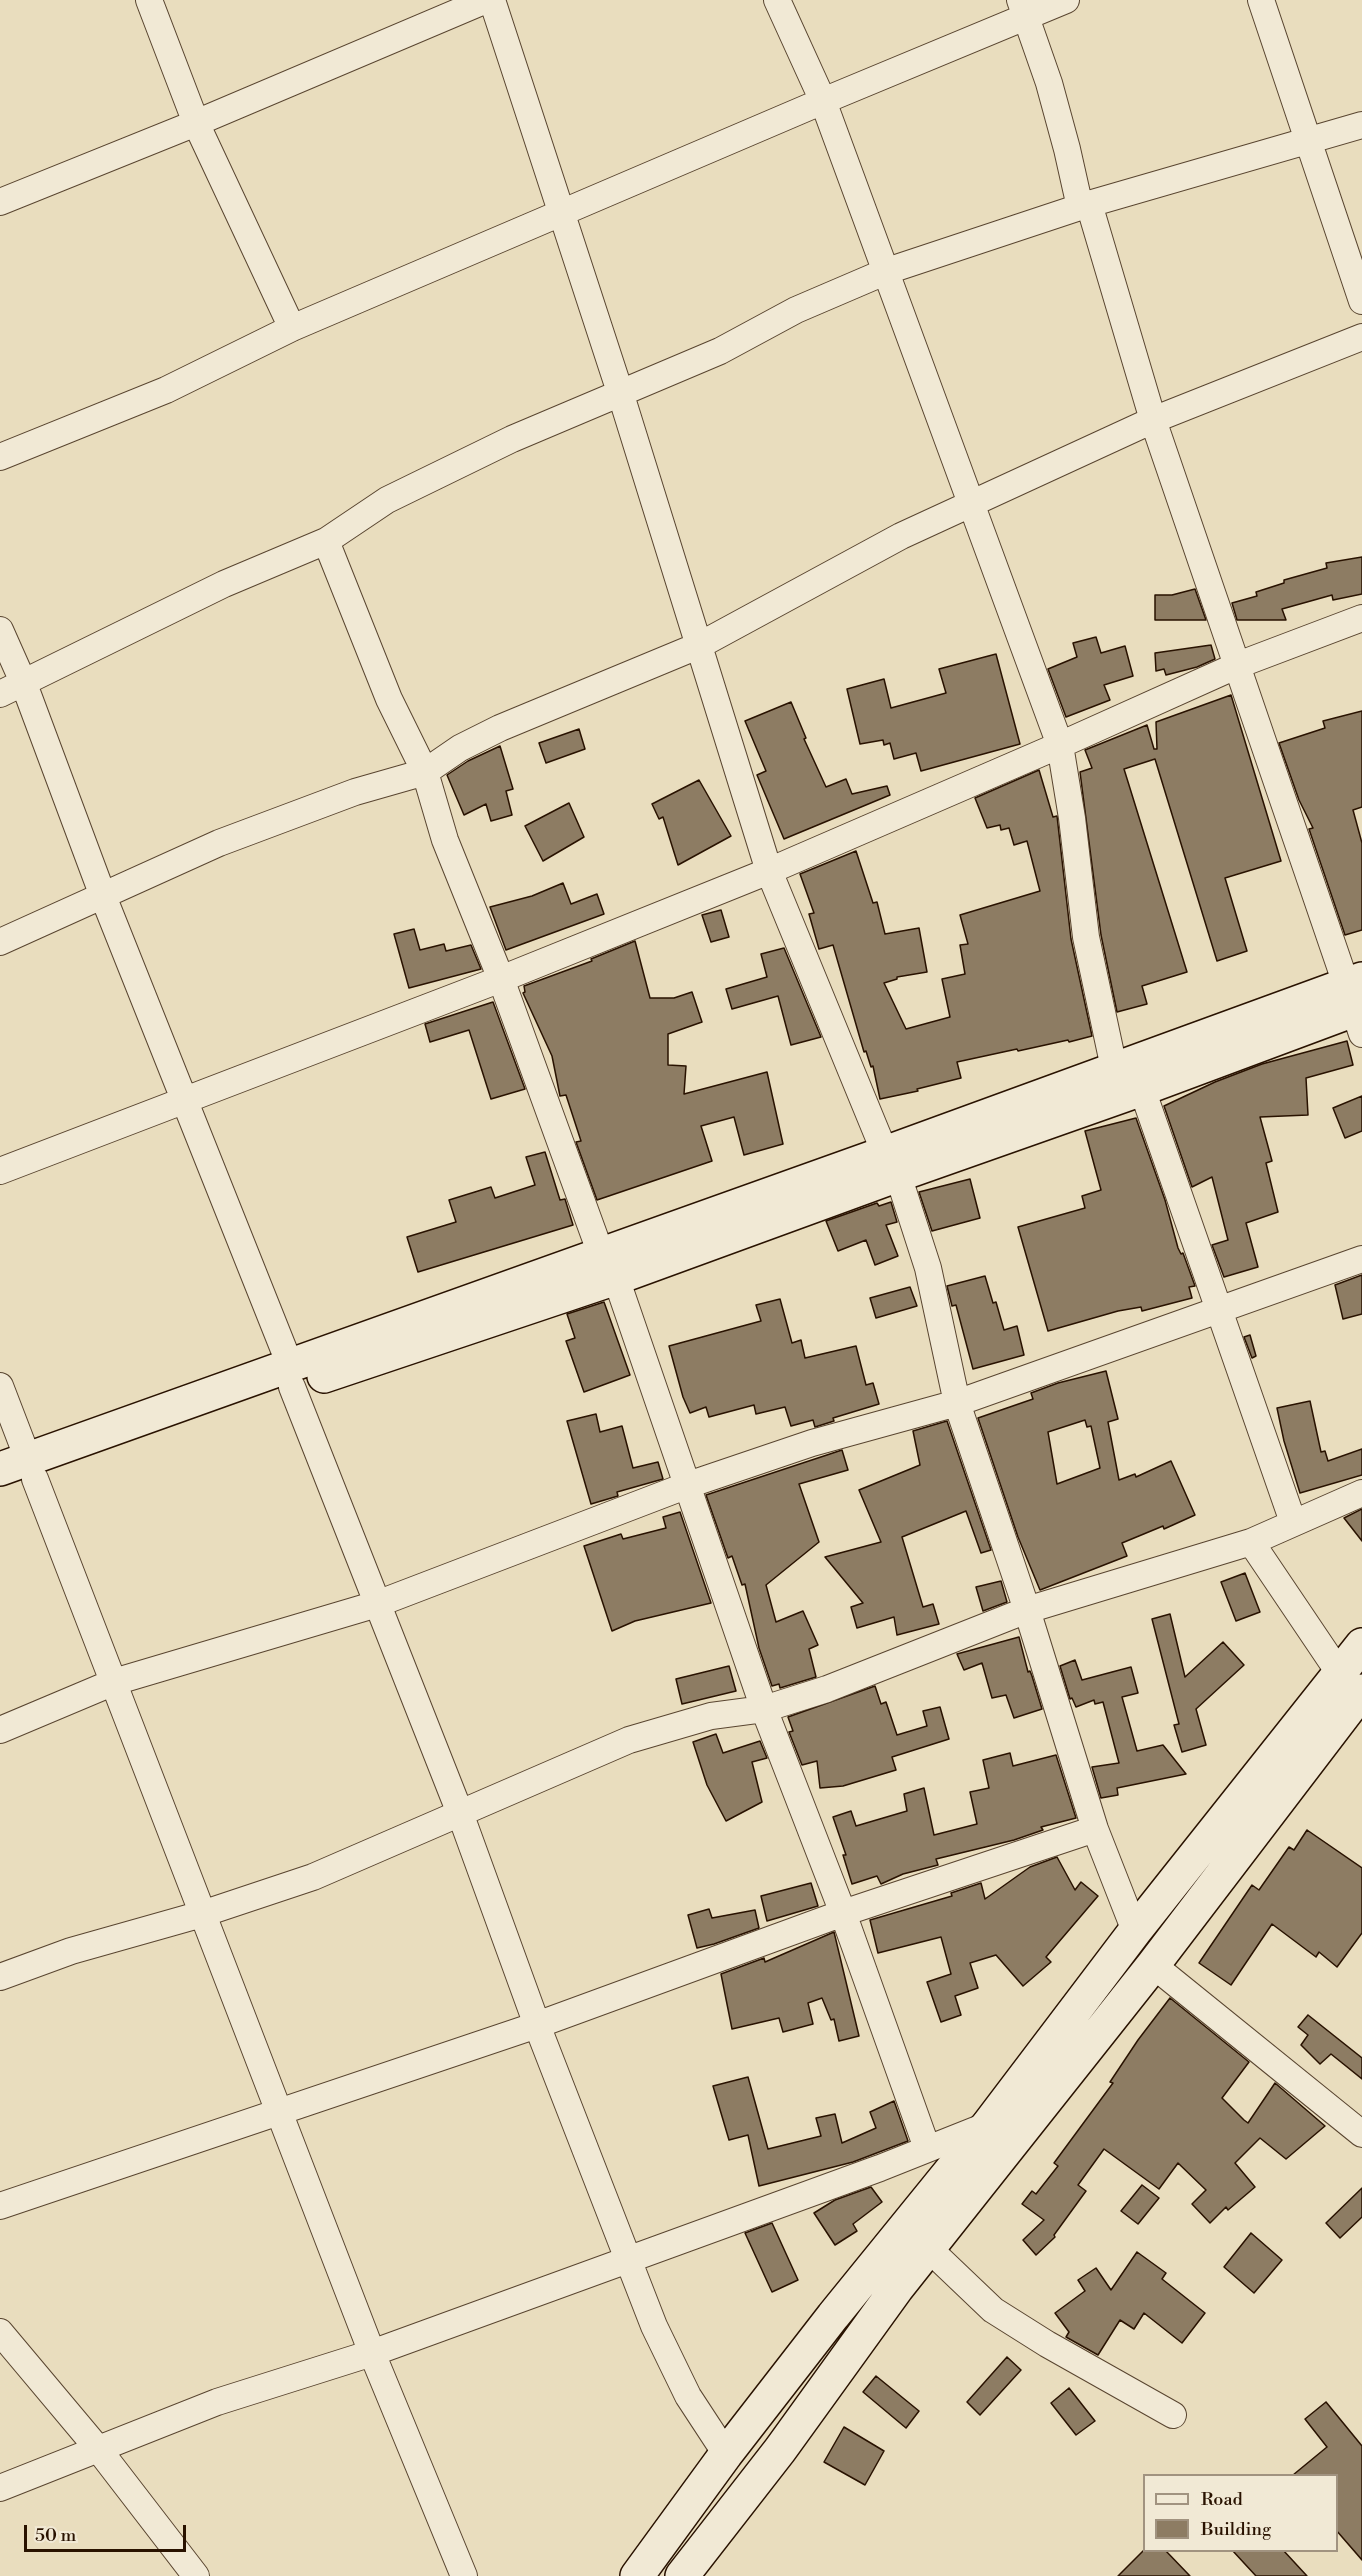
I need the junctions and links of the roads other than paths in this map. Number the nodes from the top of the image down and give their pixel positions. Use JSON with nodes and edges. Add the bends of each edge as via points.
{"nodes":[{"id":1,"x":149,"y":0,"type":"edge"},
{"id":2,"x":486,"y":0,"type":"edge"},
{"id":3,"x":492,"y":0,"type":"edge"},
{"id":4,"x":777,"y":0,"type":"edge"},
{"id":5,"x":1066,"y":0,"type":"edge"},
{"id":6,"x":1261,"y":0,"type":"edge"},
{"id":7,"x":1023,"y":8,"type":"edge"},
{"id":8,"x":823,"y":101,"type":"junction"},
{"id":9,"x":196,"y":123,"type":"junction"},
{"id":10,"x":1362,"y":125,"type":"edge"},
{"id":11,"x":1308,"y":140,"type":"junction"},
{"id":12,"x":0,"y":202,"type":"edge"},
{"id":13,"x":1084,"y":205,"type":"junction"},
{"id":14,"x":560,"y":212,"type":"junction"},
{"id":15,"x":887,"y":271,"type":"junction"},
{"id":16,"x":1362,"y":301,"type":"edge"},
{"id":17,"x":292,"y":327,"type":"junction"},
{"id":18,"x":1362,"y":337,"type":"edge"},
{"id":19,"x":621,"y":394,"type":"junction"},
{"id":20,"x":1154,"y":420,"type":"junction"},
{"id":21,"x":0,"y":457,"type":"edge"},
{"id":22,"x":972,"y":504,"type":"junction"},
{"id":23,"x":326,"y":541,"type":"junction"},
{"id":24,"x":1362,"y":618,"type":"edge"},
{"id":25,"x":0,"y":630,"type":"edge"},
{"id":26,"x":700,"y":645,"type":"junction"},
{"id":27,"x":1238,"y":665,"type":"junction"},
{"id":28,"x":24,"y":684,"type":"junction"},
{"id":29,"x":0,"y":694,"type":"edge"},
{"id":30,"x":1060,"y":745,"type":"junction"},
{"id":31,"x":425,"y":772,"type":"junction"},
{"id":32,"x":769,"y":871,"type":"junction"},
{"id":33,"x":103,"y":896,"type":"junction"},
{"id":34,"x":0,"y":942,"type":"edge"},
{"id":35,"x":501,"y":979,"type":"junction"},
{"id":36,"x":1357,"y":1003,"type":"edge"},
{"id":37,"x":1114,"y":1068,"type":"junction"},
{"id":38,"x":1142,"y":1089,"type":"junction"},
{"id":39,"x":184,"y":1101,"type":"junction"},
{"id":40,"x":891,"y":1164,"type":"junction"},
{"id":41,"x":0,"y":1172,"type":"edge"},
{"id":42,"x":1362,"y":1259,"type":"edge"},
{"id":43,"x":608,"y":1266,"type":"junction"},
{"id":44,"x":1218,"y":1312,"type":"junction"},
{"id":45,"x":291,"y":1376,"type":"junction"},
{"id":46,"x":0,"y":1386,"type":"edge"},
{"id":47,"x":957,"y":1403,"type":"junction"},
{"id":48,"x":21,"y":1469,"type":"edge"},
{"id":49,"x":688,"y":1485,"type":"junction"},
{"id":50,"x":0,"y":1491,"type":"edge"},
{"id":51,"x":1362,"y":1493,"type":"edge"},
{"id":52,"x":1293,"y":1522,"type":"junction"},
{"id":53,"x":1251,"y":1542,"type":"junction"},
{"id":54,"x":377,"y":1604,"type":"junction"},
{"id":55,"x":1027,"y":1610,"type":"junction"},
{"id":56,"x":1362,"y":1645,"type":"edge"},
{"id":57,"x":114,"y":1682,"type":"junction"},
{"id":58,"x":1355,"y":1691,"type":"edge"},
{"id":59,"x":764,"y":1709,"type":"junction"},
{"id":60,"x":0,"y":1731,"type":"edge"},
{"id":61,"x":460,"y":1813,"type":"junction"},
{"id":62,"x":1095,"y":1829,"type":"junction"},
{"id":63,"x":843,"y":1913,"type":"junction"},
{"id":64,"x":202,"y":1914,"type":"junction"},
{"id":65,"x":1135,"y":1931,"type":"junction"},
{"id":66,"x":1153,"y":1965,"type":"junction"},
{"id":67,"x":0,"y":1977,"type":"edge"},
{"id":68,"x":537,"y":2025,"type":"junction"},
{"id":69,"x":279,"y":2112,"type":"junction"},
{"id":70,"x":988,"y":2125,"type":"junction"},
{"id":71,"x":1362,"y":2134,"type":"edge"},
{"id":72,"x":927,"y":2148,"type":"junction"},
{"id":73,"x":0,"y":2206,"type":"edge"},
{"id":74,"x":928,"y":2248,"type":"junction"},
{"id":75,"x":628,"y":2259,"type":"junction"},
{"id":76,"x":0,"y":2332,"type":"edge"},
{"id":77,"x":372,"y":2353,"type":"junction"},
{"id":78,"x":1173,"y":2415,"type":"dead end"},
{"id":79,"x":99,"y":2450,"type":"junction"},
{"id":80,"x":726,"y":2454,"type":"junction"},
{"id":81,"x":0,"y":2488,"type":"edge"},
{"id":82,"x":196,"y":2576,"type":"edge"},
{"id":83,"x":464,"y":2576,"type":"edge"},
{"id":84,"x":637,"y":2576,"type":"edge"},
{"id":85,"x":682,"y":2576,"type":"edge"}],
"edges":[{"from":1,"to":9,"type":"street"},
{"from":2,"to":9,"type":"street"},
{"from":3,"to":14,"type":"street"},
{"from":4,"to":8,"type":"street"},
{"from":5,"to":7,"type":"street"},
{"from":6,"to":11,"type":"street"},
{"from":7,"to":8,"type":"street"},
{"from":7,"to":13,"type":"street"},
{"from":8,"to":14,"type":"street"},
{"from":8,"to":15,"type":"street"},
{"from":9,"to":12,"type":"street"},
{"from":9,"to":17,"type":"street"},
{"from":10,"to":11,"type":"street"},
{"from":11,"to":13,"type":"street"},
{"from":11,"to":16,"type":"street"},
{"from":13,"to":15,"type":"street"},
{"from":13,"to":20,"type":"street"},
{"from":14,"to":17,"type":"street"},
{"from":14,"to":19,"type":"street"},
{"from":15,"to":19,"type":"street"},
{"from":15,"to":22,"type":"street"},
{"from":17,"to":21,"type":"street","via":[[166,390]]},
{"from":18,"to":20,"type":"street"},
{"from":19,"to":23,"type":"street","via":[[512,440],[387,500]]},
{"from":19,"to":26,"type":"street"},
{"from":20,"to":22,"type":"street"},
{"from":20,"to":27,"type":"street"},
{"from":22,"to":26,"type":"street","via":[[901,536]]},
{"from":22,"to":30,"type":"street"},
{"from":23,"to":28,"type":"street","via":[[224,584]]},
{"from":23,"to":31,"type":"street","via":[[389,699]]},
{"from":24,"to":27,"type":"street"},
{"from":25,"to":28,"type":"street"},
{"from":26,"to":31,"type":"street","via":[[500,728]]},
{"from":26,"to":32,"type":"street"},
{"from":27,"to":30,"type":"street"},
{"from":27,"to":36,"type":"street"},
{"from":28,"to":29,"type":"street"},
{"from":28,"to":33,"type":"street"},
{"from":30,"to":32,"type":"street"},
{"from":30,"to":37,"type":"street","via":[[1086,937]]},
{"from":31,"to":33,"type":"street","via":[[355,792],[219,843]]},
{"from":31,"to":35,"type":"street","via":[[446,840]]},
{"from":32,"to":35,"type":"street"},
{"from":32,"to":40,"type":"street"},
{"from":33,"to":34,"type":"street"},
{"from":33,"to":39,"type":"street"},
{"from":35,"to":39,"type":"street"},
{"from":35,"to":43,"type":"street"},
{"from":36,"to":37,"type":"main road"},
{"from":36,"to":38,"type":"main road"},
{"from":37,"to":40,"type":"main road"},
{"from":38,"to":40,"type":"main road"},
{"from":38,"to":44,"type":"street"},
{"from":39,"to":41,"type":"street"},
{"from":39,"to":45,"type":"street"},
{"from":40,"to":43,"type":"main road"},
{"from":40,"to":47,"type":"street","via":[[928,1268]]},
{"from":42,"to":44,"type":"street"},
{"from":43,"to":45,"type":"main road"},
{"from":43,"to":49,"type":"street"},
{"from":44,"to":47,"type":"street"},
{"from":44,"to":52,"type":"street"},
{"from":45,"to":48,"type":"main road"},
{"from":45,"to":54,"type":"street"},
{"from":46,"to":48,"type":"street"},
{"from":47,"to":49,"type":"street","via":[[812,1443]]},
{"from":47,"to":55,"type":"street"},
{"from":48,"to":50,"type":"main road"},
{"from":48,"to":57,"type":"street"},
{"from":49,"to":54,"type":"street"},
{"from":49,"to":59,"type":"street"},
{"from":51,"to":52,"type":"street"},
{"from":52,"to":53,"type":"street"},
{"from":53,"to":55,"type":"street"},
{"from":53,"to":58,"type":"street"},
{"from":54,"to":57,"type":"street"},
{"from":54,"to":61,"type":"street"},
{"from":55,"to":59,"type":"street","via":[[827,1689]]},
{"from":55,"to":62,"type":"street"},
{"from":56,"to":58,"type":"main road"},
{"from":57,"to":60,"type":"street"},
{"from":57,"to":64,"type":"street"},
{"from":58,"to":65,"type":"main road"},
{"from":58,"to":66,"type":"main road"},
{"from":59,"to":61,"type":"street","via":[[711,1716],[629,1740]]},
{"from":59,"to":63,"type":"street"},
{"from":61,"to":64,"type":"street","via":[[313,1877]]},
{"from":61,"to":68,"type":"street"},
{"from":62,"to":63,"type":"street"},
{"from":62,"to":65,"type":"street"},
{"from":63,"to":68,"type":"street"},
{"from":63,"to":72,"type":"street"},
{"from":64,"to":67,"type":"street","via":[[71,1951]]},
{"from":64,"to":69,"type":"street"},
{"from":65,"to":70,"type":"main road"},
{"from":66,"to":71,"type":"street"},
{"from":66,"to":74,"type":"main road"},
{"from":68,"to":69,"type":"street"},
{"from":68,"to":75,"type":"street"},
{"from":69,"to":73,"type":"street"},
{"from":69,"to":77,"type":"street"},
{"from":70,"to":72,"type":"street"},
{"from":70,"to":80,"type":"main road"},
{"from":72,"to":75,"type":"street"},
{"from":74,"to":78,"type":"street","via":[[993,2310]]},
{"from":74,"to":85,"type":"main road"},
{"from":75,"to":77,"type":"street"},
{"from":75,"to":80,"type":"street","via":[[654,2326],[688,2396]]},
{"from":76,"to":79,"type":"street"},
{"from":77,"to":79,"type":"street","via":[[217,2402]]},
{"from":77,"to":83,"type":"street"},
{"from":79,"to":81,"type":"street"},
{"from":79,"to":82,"type":"street"},
{"from":80,"to":84,"type":"main road"}]}
